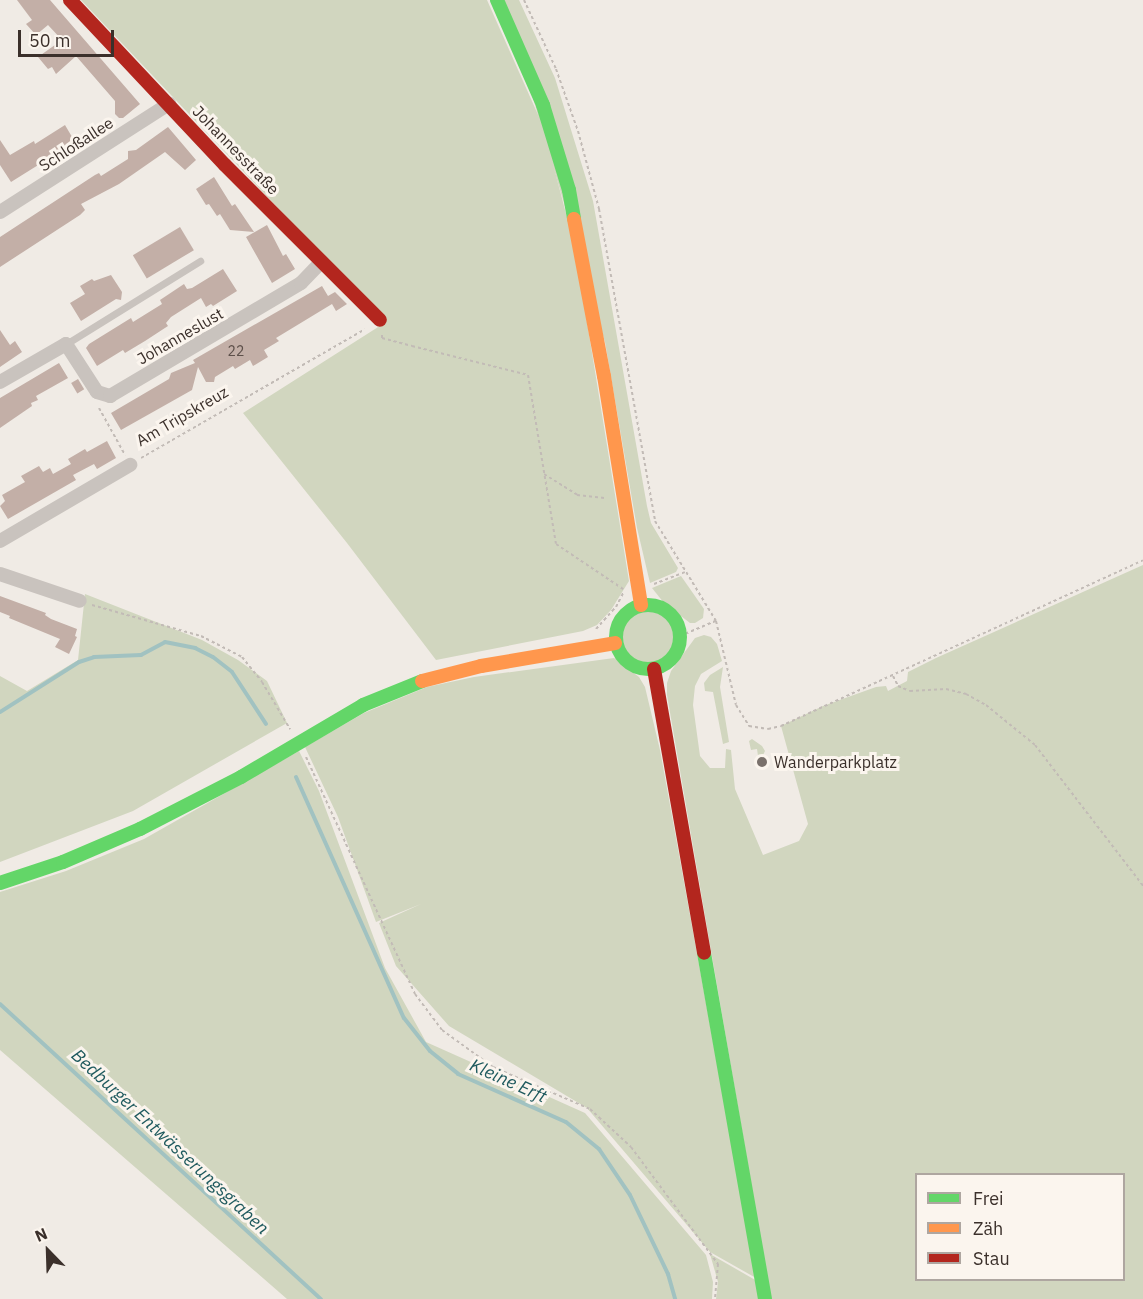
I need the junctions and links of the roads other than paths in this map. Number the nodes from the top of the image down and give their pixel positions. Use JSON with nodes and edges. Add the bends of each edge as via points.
{"nodes":[{"id":1,"x":70,"y":0,"type":"edge"},
{"id":2,"x":497,"y":0,"type":"edge"},
{"id":3,"x":169,"y":104,"type":"junction"},
{"id":4,"x":0,"y":212,"type":"edge"},
{"id":5,"x":200,"y":261,"type":"dead end"},
{"id":6,"x":322,"y":261,"type":"junction"},
{"id":7,"x":380,"y":320,"type":"road end"},
{"id":8,"x":66,"y":344,"type":"junction"},
{"id":9,"x":0,"y":382,"type":"edge"},
{"id":10,"x":130,"y":465,"type":"road end"},
{"id":11,"x":0,"y":540,"type":"edge"},
{"id":12,"x":0,"y":574,"type":"edge"},
{"id":13,"x":80,"y":601,"type":"road end"},
{"id":14,"x":641,"y":606,"type":"junction"},
{"id":15,"x":615,"y":643,"type":"junction"},
{"id":16,"x":654,"y":669,"type":"junction"},
{"id":17,"x":0,"y":884,"type":"edge"},
{"id":18,"x":765,"y":1299,"type":"edge"}],
"edges":[{"from":1,"to":3,"type":"main road","name":"Johannesstraße"},
{"from":2,"to":14,"type":"main road","via":[[543,105],[569,190]]},
{"from":3,"to":4,"type":"street","name":"Schloßallee"},
{"from":3,"to":6,"type":"main road","name":"Johannesstraße"},
{"from":5,"to":8,"type":"lane"},
{"from":6,"to":7,"type":"main road","name":"Johannesstraße"},
{"from":6,"to":8,"type":"street","name":"Johanneslust","via":[[301,283],[110,396],[97,392]]},
{"from":8,"to":9,"type":"street"},
{"from":10,"to":11,"type":"street","name":"Am Tripskreuz"},
{"from":12,"to":13,"type":"street"},
{"from":14,"to":15,"type":"main road","via":[[622,617]]},
{"from":14,"to":16,"type":"main road","via":[[663,609],[673,617],[680,636],[672,659]]},
{"from":15,"to":16,"type":"main road","via":[[626,662],[639,669]]},
{"from":15,"to":17,"type":"main road","via":[[426,679],[294,737],[241,777],[140,829]]},
{"from":16,"to":18,"type":"main road"}]}
